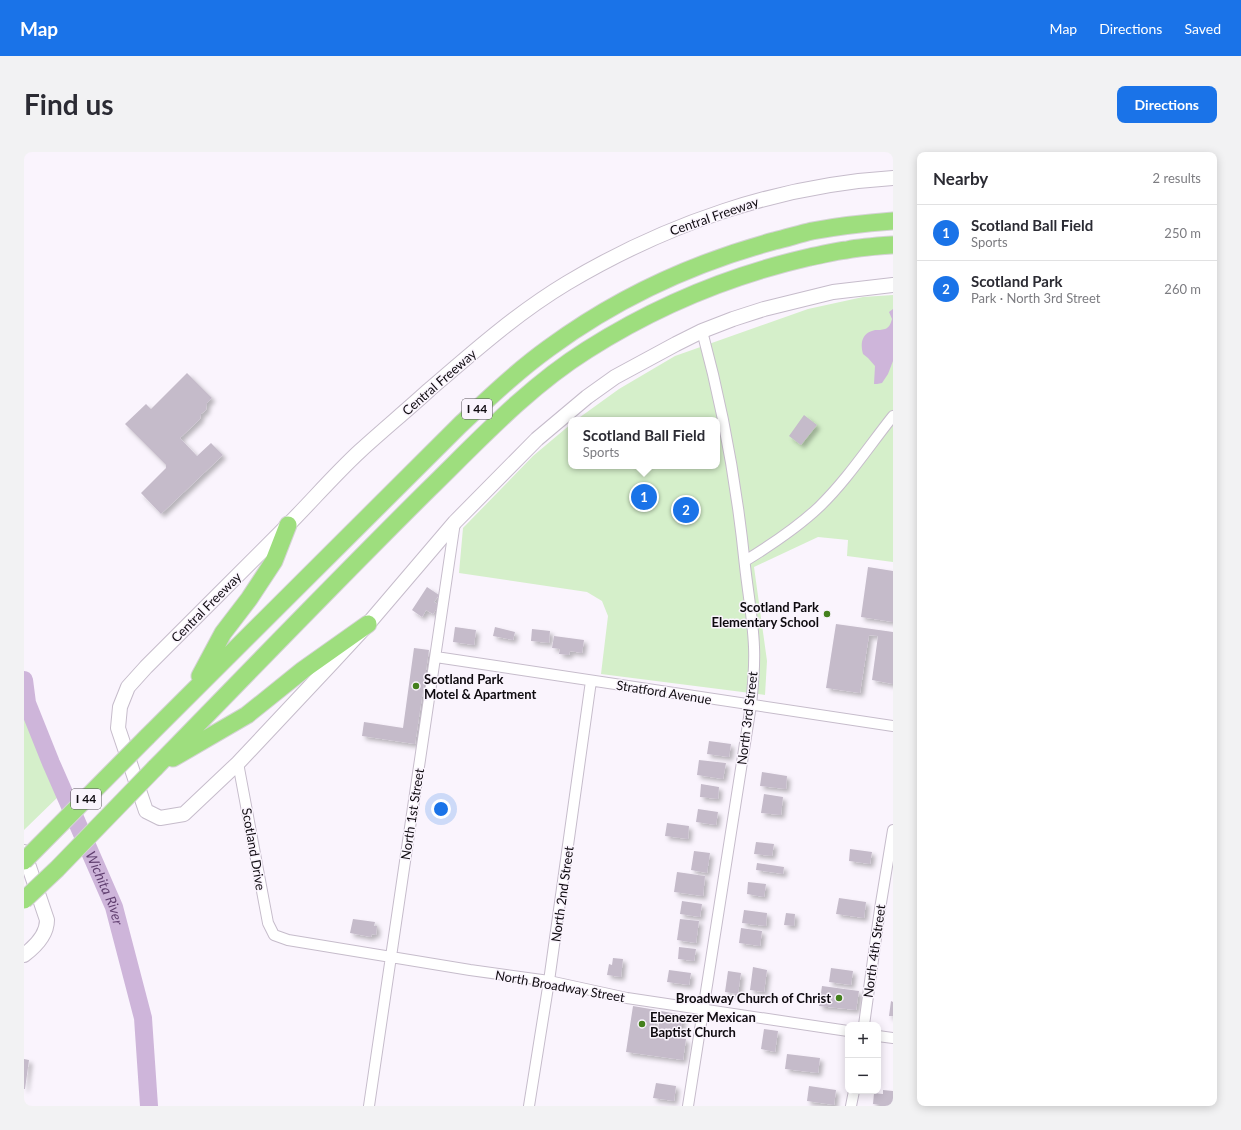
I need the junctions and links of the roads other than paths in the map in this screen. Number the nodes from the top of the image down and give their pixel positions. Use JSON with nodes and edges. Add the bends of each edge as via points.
{"nodes":[{"id":1,"x":893,"y":178,"type":"edge"},
{"id":2,"x":893,"y":220,"type":"edge"},
{"id":3,"x":893,"y":244,"type":"edge"},
{"id":4,"x":893,"y":285,"type":"edge"},
{"id":5,"x":702,"y":331,"type":"junction"},
{"id":6,"x":893,"y":416,"type":"edge"},
{"id":7,"x":455,"y":522,"type":"junction"},
{"id":8,"x":288,"y":525,"type":"junction"},
{"id":9,"x":745,"y":561,"type":"junction"},
{"id":10,"x":368,"y":624,"type":"junction"},
{"id":11,"x":436,"y":658,"type":"junction"},
{"id":12,"x":591,"y":681,"type":"junction"},
{"id":13,"x":191,"y":693,"type":"junction"},
{"id":14,"x":751,"y":705,"type":"junction"},
{"id":15,"x":893,"y":726,"type":"edge"},
{"id":16,"x":238,"y":763,"type":"junction"},
{"id":17,"x":155,"y":768,"type":"junction"},
{"id":18,"x":893,"y":830,"type":"edge"},
{"id":19,"x":24,"y":852,"type":"edge"},
{"id":20,"x":24,"y":861,"type":"edge"},
{"id":21,"x":24,"y":900,"type":"edge"},
{"id":22,"x":274,"y":935,"type":"joint"},
{"id":23,"x":24,"y":955,"type":"edge"},
{"id":24,"x":390,"y":956,"type":"junction"},
{"id":25,"x":550,"y":981,"type":"junction"},
{"id":26,"x":702,"y":1009,"type":"junction"},
{"id":27,"x":864,"y":1022,"type":"edge"},
{"id":28,"x":845,"y":1031,"type":"edge"},
{"id":29,"x":881,"y":1036,"type":"edge"},
{"id":30,"x":893,"y":1038,"type":"edge"},
{"id":31,"x":853,"y":1094,"type":"edge"},
{"id":32,"x":369,"y":1106,"type":"edge"},
{"id":33,"x":529,"y":1106,"type":"edge"},
{"id":34,"x":688,"y":1106,"type":"edge"},
{"id":35,"x":851,"y":1106,"type":"edge"}],
"edges":[{"from":1,"to":8,"type":"main road","name":"Central Freeway","via":[[828,185],[725,210],[634,246],[567,283],[480,346],[358,452]]},
{"from":2,"to":13,"type":"highway","number":"I 44","via":[[811,231],[711,261],[622,300],[580,326],[504,383]]},
{"from":3,"to":17,"type":"highway","number":"I 44","via":[[845,250],[792,262],[703,289],[618,331],[584,351],[516,405],[479,440]]},
{"from":4,"to":5,"type":"main road","name":"Central Freeway","via":[[833,292],[764,309]]},
{"from":5,"to":7,"type":"main road","name":"Central Freeway","via":[[615,378],[588,397],[537,439]]},
{"from":5,"to":9,"type":"street","name":"North 3rd Street","via":[[713,370],[730,454]]},
{"from":6,"to":9,"type":"street","via":[[820,507]]},
{"from":7,"to":10,"type":"main road","name":"Central Freeway"},
{"from":7,"to":11,"type":"street","name":"North 1st Street"},
{"from":8,"to":13,"type":"highway","via":[[274,561],[223,633]]},
{"from":8,"to":16,"type":"main road","name":"Central Freeway","via":[[146,667],[128,687],[120,707],[118,728],[146,811],[160,818],[184,814]]},
{"from":9,"to":14,"type":"street","name":"North 3rd Street","via":[[754,647]]},
{"from":10,"to":16,"type":"main road","name":"Central Freeway"},
{"from":10,"to":17,"type":"highway","via":[[303,670],[247,715]]},
{"from":11,"to":12,"type":"street","name":"Stratford Avenue"},
{"from":11,"to":24,"type":"street","name":"North 1st Street"},
{"from":12,"to":14,"type":"street","name":"Stratford Avenue"},
{"from":12,"to":25,"type":"street","name":"North 2nd Street"},
{"from":13,"to":20,"type":"highway","number":"I 44","bridge":true},
{"from":14,"to":15,"type":"street","name":"Stratford Avenue"},
{"from":14,"to":26,"type":"street","name":"North 3rd Street"},
{"from":16,"to":22,"type":"street","name":"Scotland Drive","via":[[268,923]]},
{"from":17,"to":21,"type":"highway","number":"I 44","bridge":true},
{"from":18,"to":27,"type":"street","name":"North 4th Street"},
{"from":19,"to":23,"type":"main road","via":[[47,920],[47,927],[36,946]]},
{"from":22,"to":24,"type":"street","name":"North Broadway Street","via":[[288,940]]},
{"from":24,"to":25,"type":"street","name":"North Broadway Street"},
{"from":24,"to":32,"type":"street","name":"North 1st Street"},
{"from":25,"to":26,"type":"street","name":"North Broadway Street","via":[[627,998]]},
{"from":25,"to":33,"type":"street","name":"North 2nd Street"},
{"from":26,"to":28,"type":"street","name":"North Broadway Street"},
{"from":26,"to":34,"type":"street","name":"North 3rd Street"},
{"from":29,"to":30,"type":"street"},
{"from":31,"to":35,"type":"street"}]}
